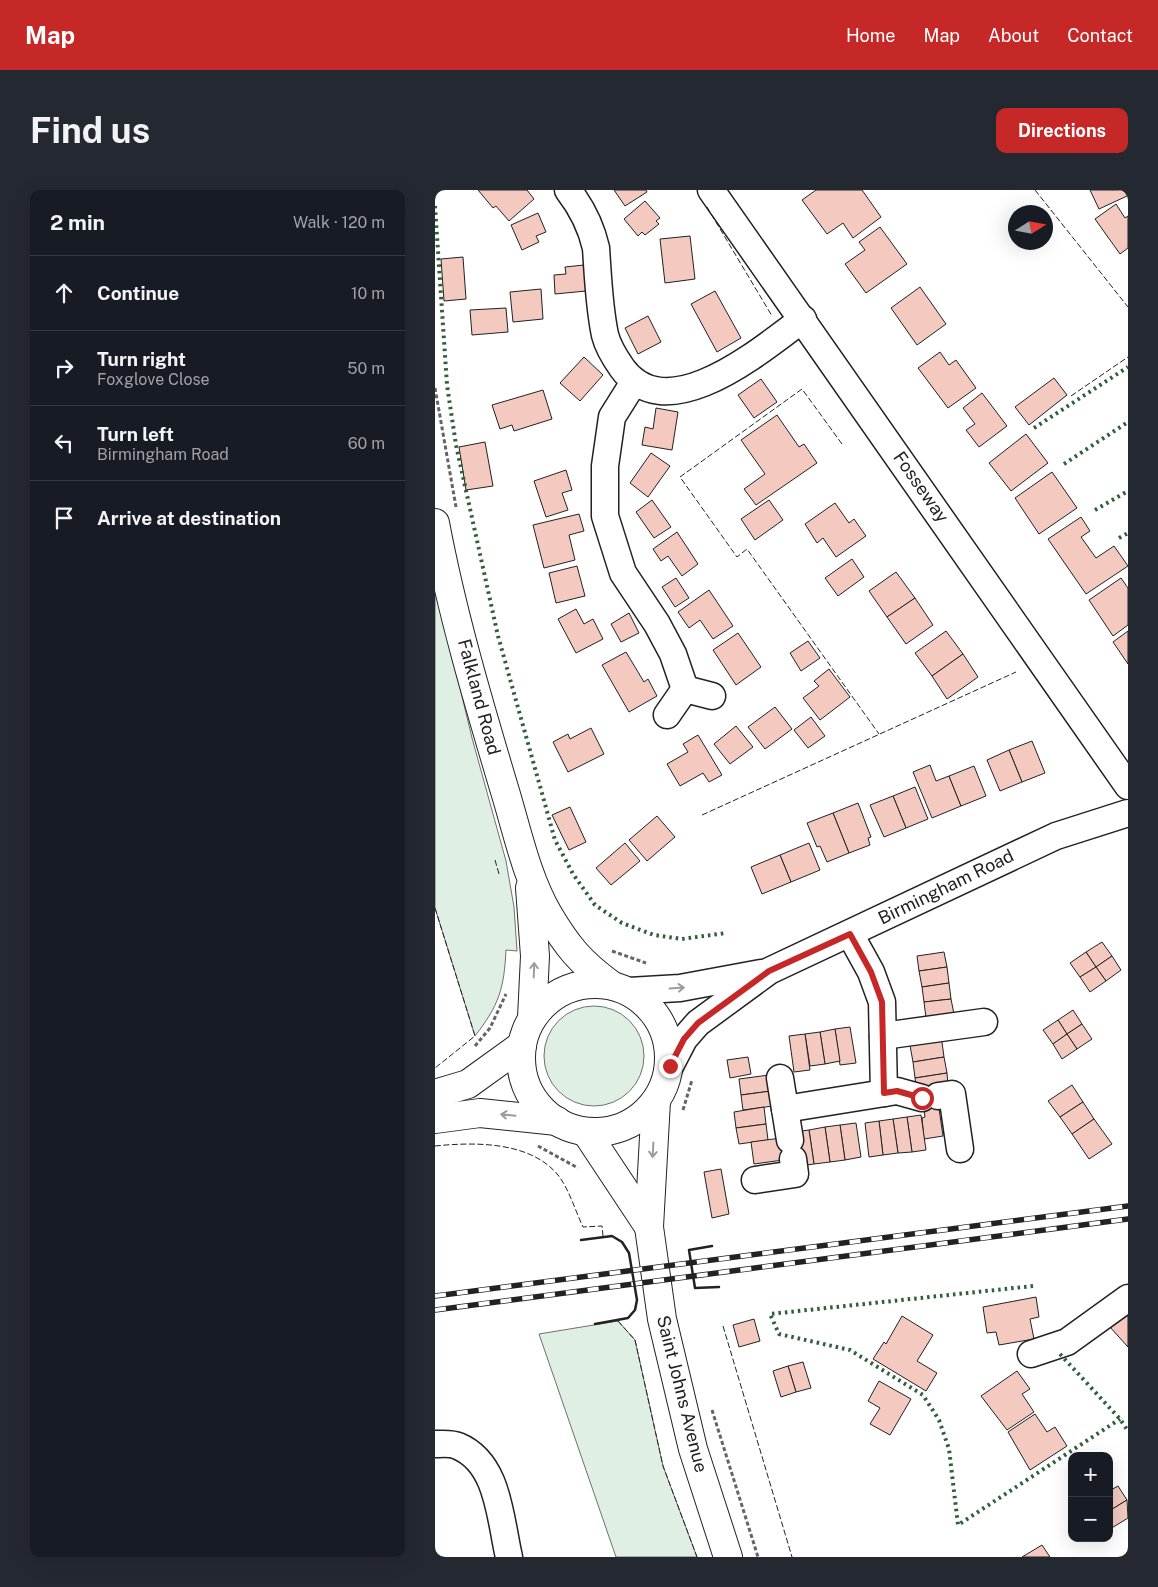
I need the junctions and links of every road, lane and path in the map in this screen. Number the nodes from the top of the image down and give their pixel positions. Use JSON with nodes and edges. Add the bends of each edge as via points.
{"nodes":[{"id":1,"x":568,"y":190,"type":"edge"},
{"id":2,"x":711,"y":190,"type":"edge"},
{"id":3,"x":803,"y":319,"type":"junction"},
{"id":4,"x":634,"y":382,"type":"junction"},
{"id":5,"x":435,"y":388,"type":"edge"},
{"id":6,"x":446,"y":519,"type":"edge"},
{"id":7,"x":685,"y":690,"type":"junction"},
{"id":8,"x":711,"y":696,"type":"dead end"},
{"id":9,"x":667,"y":715,"type":"dead end"},
{"id":10,"x":1128,"y":786,"type":"edge"},
{"id":11,"x":1128,"y":813,"type":"edge"},
{"id":12,"x":528,"y":869,"type":"junction"},
{"id":13,"x":850,"y":934,"type":"junction"},
{"id":14,"x":605,"y":947,"type":"dead end"},
{"id":15,"x":655,"y":964,"type":"dead end"},
{"id":16,"x":769,"y":971,"type":"junction"},
{"id":17,"x":619,"y":987,"type":"junction"},
{"id":18,"x":507,"y":990,"type":"dead end"},
{"id":19,"x":531,"y":1018,"type":"junction"},
{"id":20,"x":983,"y":1022,"type":"dead end"},
{"id":21,"x":883,"y":1036,"type":"junction"},
{"id":22,"x":522,"y":1045,"type":"junction"},
{"id":23,"x":471,"y":1050,"type":"dead end"},
{"id":24,"x":681,"y":1072,"type":"junction"},
{"id":25,"x":780,"y":1078,"type":"dead end"},
{"id":26,"x":891,"y":1092,"type":"junction"},
{"id":27,"x":435,"y":1094,"type":"edge"},
{"id":28,"x":656,"y":1101,"type":"junction"},
{"id":29,"x":785,"y":1109,"type":"junction"},
{"id":30,"x":682,"y":1115,"type":"dead end"},
{"id":31,"x":435,"y":1119,"type":"edge"},
{"id":32,"x":557,"y":1121,"type":"junction"},
{"id":33,"x":586,"y":1132,"type":"junction"},
{"id":34,"x":533,"y":1143,"type":"dead end"},
{"id":35,"x":960,"y":1149,"type":"dead end"},
{"id":36,"x":583,"y":1171,"type":"dead end"},
{"id":37,"x":755,"y":1180,"type":"dead end"},
{"id":38,"x":649,"y":1227,"type":"junction"},
{"id":39,"x":1128,"y":1298,"type":"edge"},
{"id":40,"x":1031,"y":1354,"type":"dead end"},
{"id":41,"x":711,"y":1403,"type":"dead end"},
{"id":42,"x":435,"y":1444,"type":"edge"},
{"id":43,"x":509,"y":1557,"type":"edge"},
{"id":44,"x":728,"y":1557,"type":"edge"},
{"id":45,"x":758,"y":1557,"type":"edge"}],
"edges":[{"from":1,"to":4,"type":"street","via":[[587,219],[597,248],[605,335],[611,352]]},
{"from":2,"to":3,"type":"street","name":"Fosseway"},
{"from":3,"to":4,"type":"street","via":[[753,356],[701,385],[669,390],[651,389]]},
{"from":3,"to":10,"type":"street","name":"Fosseway"},
{"from":4,"to":7,"type":"street","via":[[612,417],[605,466],[605,516],[623,573],[673,654]]},
{"from":5,"to":6,"type":"path"},
{"from":6,"to":12,"type":"main road","name":"Falkland Road","via":[[483,714]]},
{"from":7,"to":8,"type":"street"},
{"from":7,"to":9,"type":"street"},
{"from":11,"to":13,"type":"street","name":"Birmingham Road","via":[[1055,836]]},
{"from":12,"to":17,"type":"main road","name":"Falkland Road","via":[[547,912],[567,944],[585,966]]},
{"from":19,"to":12,"type":"main road","name":"Falkland Road","one_way":true,"via":[[535,956]]},
{"from":13,"to":16,"type":"street","name":"Birmingham Road"},
{"from":13,"to":21,"type":"street","via":[[879,990]]},
{"from":14,"to":15,"type":"path","via":[[625,957]]},
{"from":17,"to":16,"type":"street","name":"Birmingham Road","one_way":true,"via":[[680,988]]},
{"from":16,"to":24,"type":"street","name":"Birmingham Road","via":[[698,1023],[684,1039]]},
{"from":17,"to":19,"type":"main road","via":[[587,983],[565,989],[546,1001]]},
{"from":17,"to":24,"type":"main road","via":[[653,1009]]},
{"from":18,"to":23,"type":"path","via":[[490,1028]]},
{"from":19,"to":22,"type":"main road"},
{"from":20,"to":21,"type":"street"},
{"from":21,"to":26,"type":"street"},
{"from":22,"to":27,"type":"main road","via":[[468,1084]]},
{"from":22,"to":32,"type":"main road","via":[[523,1078],[539,1106]]},
{"from":24,"to":28,"type":"main road","via":[[665,1085]]},
{"from":24,"to":30,"type":"path"},
{"from":25,"to":29,"type":"street"},
{"from":26,"to":29,"type":"street"},
{"from":26,"to":35,"type":"street","via":[[930,1097],[952,1094]]},
{"from":28,"to":33,"type":"main road","via":[[628,1126],[607,1132]]},
{"from":28,"to":38,"type":"main road","name":"Saint Johns Avenue","one_way":true},
{"from":29,"to":37,"type":"street","via":[[795,1174]]},
{"from":32,"to":31,"type":"main road","one_way":true,"via":[[480,1113]]},
{"from":32,"to":33,"type":"main road","via":[[567,1128]]},
{"from":33,"to":38,"type":"main road","name":"Saint Johns Avenue"},
{"from":34,"to":36,"type":"path"},
{"from":38,"to":44,"type":"main road","name":"Saint Johns Avenue","via":[[663,1319],[693,1449]]},
{"from":39,"to":40,"type":"street","via":[[1067,1342]]},
{"from":41,"to":45,"type":"path"},
{"from":42,"to":43,"type":"street","via":[[456,1444],[479,1458],[491,1482]]}]}
